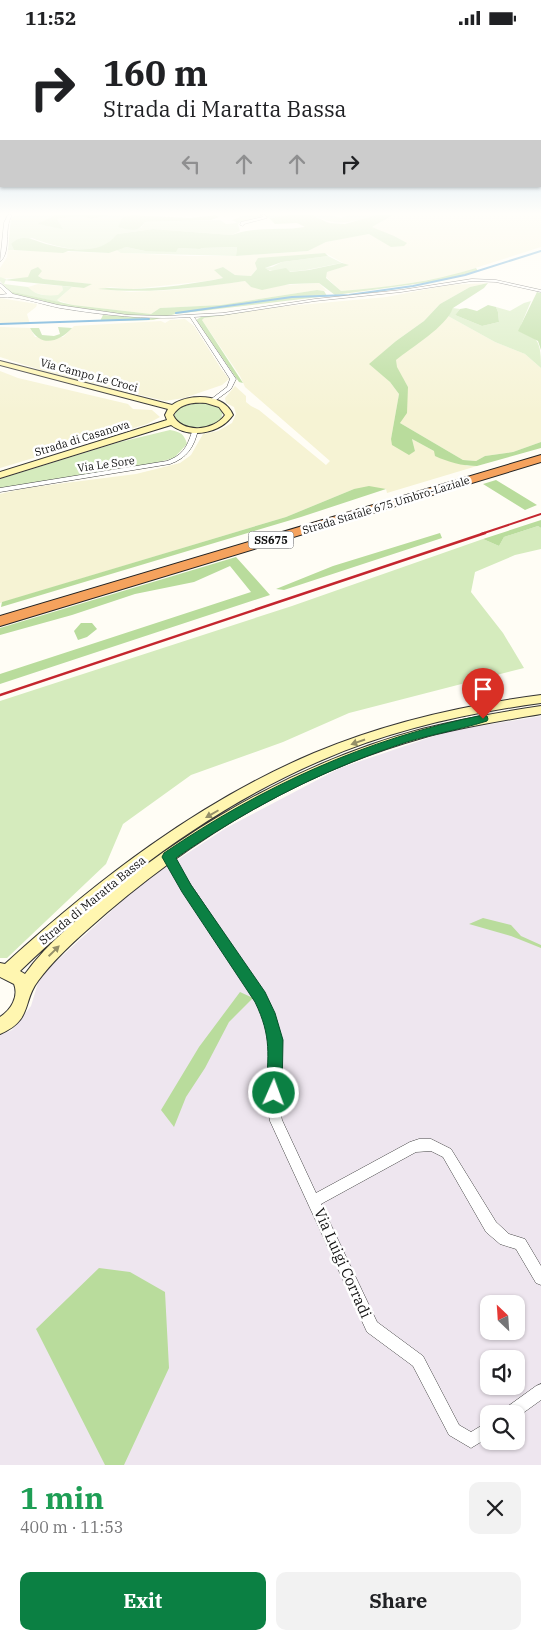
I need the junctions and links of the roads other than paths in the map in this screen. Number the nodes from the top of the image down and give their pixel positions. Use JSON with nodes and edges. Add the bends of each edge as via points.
{"nodes":[{"id":1,"x":456,"y":282,"type":"edge"},
{"id":2,"x":499,"y":282,"type":"edge"},
{"id":3,"x":0,"y":284,"type":"edge"},
{"id":4,"x":541,"y":291,"type":"edge"},
{"id":5,"x":0,"y":295,"type":"edge"},
{"id":6,"x":11,"y":295,"type":"junction"},
{"id":7,"x":192,"y":317,"type":"junction"},
{"id":8,"x":0,"y":363,"type":"edge"},
{"id":9,"x":212,"y":401,"type":"junction"},
{"id":10,"x":173,"y":408,"type":"junction"},
{"id":11,"x":171,"y":422,"type":"junction"},
{"id":12,"x":196,"y":430,"type":"junction"},
{"id":13,"x":541,"y":452,"type":"edge"},
{"id":14,"x":541,"y":458,"type":"edge"},
{"id":15,"x":0,"y":475,"type":"edge"},
{"id":16,"x":0,"y":490,"type":"edge"},
{"id":17,"x":0,"y":613,"type":"edge"},
{"id":18,"x":0,"y":621,"type":"edge"},
{"id":19,"x":541,"y":699,"type":"edge"},
{"id":20,"x":541,"y":710,"type":"edge"},
{"id":21,"x":168,"y":857,"type":"junction"},
{"id":22,"x":4,"y":970,"type":"edge"},
{"id":23,"x":24,"y":988,"type":"junction"},
{"id":24,"x":0,"y":1027,"type":"edge"},
{"id":25,"x":315,"y":1201,"type":"junction"},
{"id":26,"x":541,"y":1278,"type":"edge"},
{"id":27,"x":541,"y":1391,"type":"edge"},
{"id":28,"x":522,"y":1405,"type":"edge"},
{"id":29,"x":480,"y":1434,"type":"edge"}],
"edges":[{"from":1,"to":7,"type":"street"},
{"from":2,"to":4,"type":"street"},
{"from":3,"to":6,"type":"street"},
{"from":5,"to":6,"type":"street"},
{"from":6,"to":7,"type":"street","via":[[128,315]]},
{"from":7,"to":9,"type":"street","via":[[233,379],[229,388]]},
{"from":8,"to":10,"type":"main road","name":"Via Campo Le Croci"},
{"from":9,"to":10,"type":"main road","via":[[190,401]]},
{"from":9,"to":12,"type":"main road","via":[[226,408],[228,418],[216,427]]},
{"from":10,"to":11,"type":"main road","via":[[169,415]]},
{"from":11,"to":12,"type":"main road","via":[[181,428]]},
{"from":11,"to":15,"type":"main road","name":"Strada di Casanova"},
{"from":12,"to":16,"type":"street","name":"Via Le Sore","via":[[190,449],[168,463]]},
{"from":13,"to":17,"type":"highway","name":"Strada Statale 675 Umbro-Laziale","number":"SS675"},
{"from":14,"to":18,"type":"highway","name":"Strada Statale 675 Umbro-Laziale","number":"SS675"},
{"from":19,"to":22,"type":"main road","name":"Strada di Maratta Bassa","one_way":true,"via":[[446,716],[316,757],[247,793],[156,848]]},
{"from":20,"to":21,"type":"main road","name":"Strada di Maratta Bassa","via":[[450,725],[325,767],[270,793]]},
{"from":23,"to":21,"type":"main road","name":"Strada di Maratta Bassa","one_way":true,"via":[[38,967],[74,932],[124,887]]},
{"from":21,"to":25,"type":"street","name":"Via Luigi Corradi","via":[[260,997],[270,1018],[276,1040],[276,1121]]},
{"from":22,"to":23,"type":"main road","name":"Strada di Maratta Bassa","via":[[21,981]]},
{"from":23,"to":24,"type":"main road","name":"Strada di Maratta Bassa","via":[[21,1007]]},
{"from":25,"to":26,"type":"street","name":"Via Luigi Corradi","via":[[414,1146],[426,1143],[436,1146],[447,1153],[491,1227],[505,1239],[520,1244]]},
{"from":25,"to":29,"type":"street","name":"Via Luigi Corradi","via":[[372,1327],[418,1361],[454,1431],[471,1441]]},
{"from":27,"to":28,"type":"street"}]}
